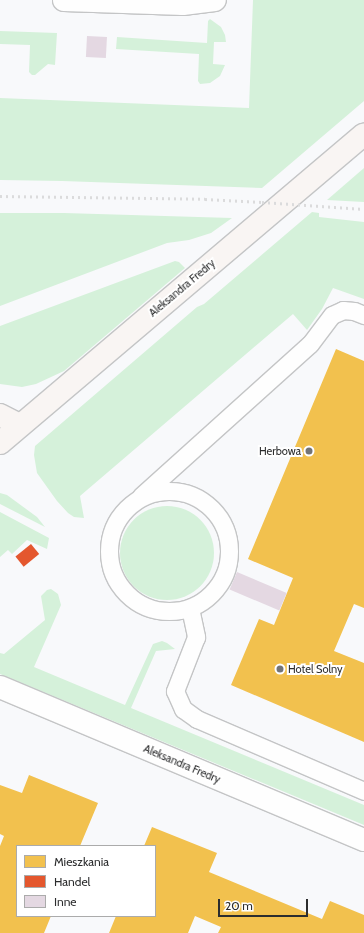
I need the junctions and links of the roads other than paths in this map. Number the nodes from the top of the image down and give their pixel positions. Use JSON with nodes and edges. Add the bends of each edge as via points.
{"nodes":[{"id":1,"x":64,"y":0,"type":"edge"},
{"id":2,"x":215,"y":0,"type":"edge"},
{"id":3,"x":364,"y":134,"type":"edge"},
{"id":4,"x":364,"y":315,"type":"edge"},
{"id":5,"x":0,"y":415,"type":"edge"},
{"id":6,"x":20,"y":425,"type":"junction"},
{"id":7,"x":0,"y":443,"type":"edge"},
{"id":8,"x":132,"y":503,"type":"junction"},
{"id":9,"x":190,"y":608,"type":"junction"},
{"id":10,"x":0,"y":687,"type":"edge"},
{"id":11,"x":364,"y":792,"type":"edge"},
{"id":12,"x":364,"y":840,"type":"edge"}],
"edges":[{"from":1,"to":2,"type":"street","via":[[183,4]]},
{"from":3,"to":6,"type":"street","name":"Aleksandra Fredry"},
{"from":4,"to":8,"type":"lane","via":[[343,310],[332,315],[310,344]]},
{"from":5,"to":6,"type":"street"},
{"from":6,"to":7,"type":"street","name":"Aleksandra Fredry"},
{"from":8,"to":9,"type":"lane","via":[[120,516],[112,531],[109,548],[111,568],[119,586],[133,600],[151,608],[170,611]]},
{"from":8,"to":9,"type":"lane","via":[[151,494],[171,491],[191,495],[209,506],[222,522],[228,542],[226,569],[221,582],[208,597]]},
{"from":9,"to":11,"type":"lane","via":[[196,637],[175,691],[183,709],[197,720]]},
{"from":10,"to":12,"type":"street","name":"Aleksandra Fredry"}]}
